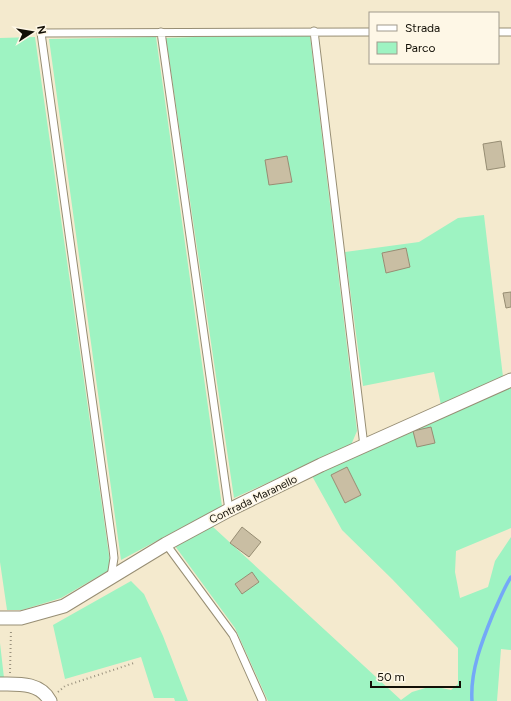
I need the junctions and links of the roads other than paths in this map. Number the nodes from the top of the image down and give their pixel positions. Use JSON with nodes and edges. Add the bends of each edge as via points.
{"nodes":[{"id":1,"x":161,"y":32,"type":"junction"},
{"id":2,"x":314,"y":32,"type":"junction"},
{"id":3,"x":369,"y":32,"type":"edge"},
{"id":4,"x":499,"y":32,"type":"edge"},
{"id":5,"x":511,"y":32,"type":"edge"},
{"id":6,"x":511,"y":380,"type":"edge"},
{"id":7,"x":364,"y":446,"type":"junction"},
{"id":8,"x":229,"y":510,"type":"junction"},
{"id":9,"x":166,"y":544,"type":"junction"},
{"id":10,"x":111,"y":577,"type":"junction"},
{"id":11,"x":5,"y":618,"type":"edge"},
{"id":12,"x":5,"y":684,"type":"edge"},
{"id":13,"x":49,"y":700,"type":"edge"},
{"id":14,"x":262,"y":700,"type":"edge"}],
"edges":[{"from":1,"to":2,"type":"lane"},
{"from":1,"to":8,"type":"lane"},
{"from":1,"to":10,"type":"lane","via":[[41,32],[113,549]]},
{"from":2,"to":3,"type":"lane"},
{"from":2,"to":7,"type":"lane"},
{"from":4,"to":5,"type":"lane"},
{"from":6,"to":7,"type":"street","name":"Contrada Maranello"},
{"from":7,"to":8,"type":"street","name":"Contrada Maranello"},
{"from":8,"to":9,"type":"street","name":"Contrada Maranello"},
{"from":9,"to":10,"type":"street","name":"Contrada Maranello"},
{"from":9,"to":14,"type":"lane","via":[[232,635]]},
{"from":10,"to":11,"type":"street","name":"Contrada Maranello","via":[[64,606],[21,618]]},
{"from":12,"to":13,"type":"street","via":[[25,684],[38,688]]}]}
